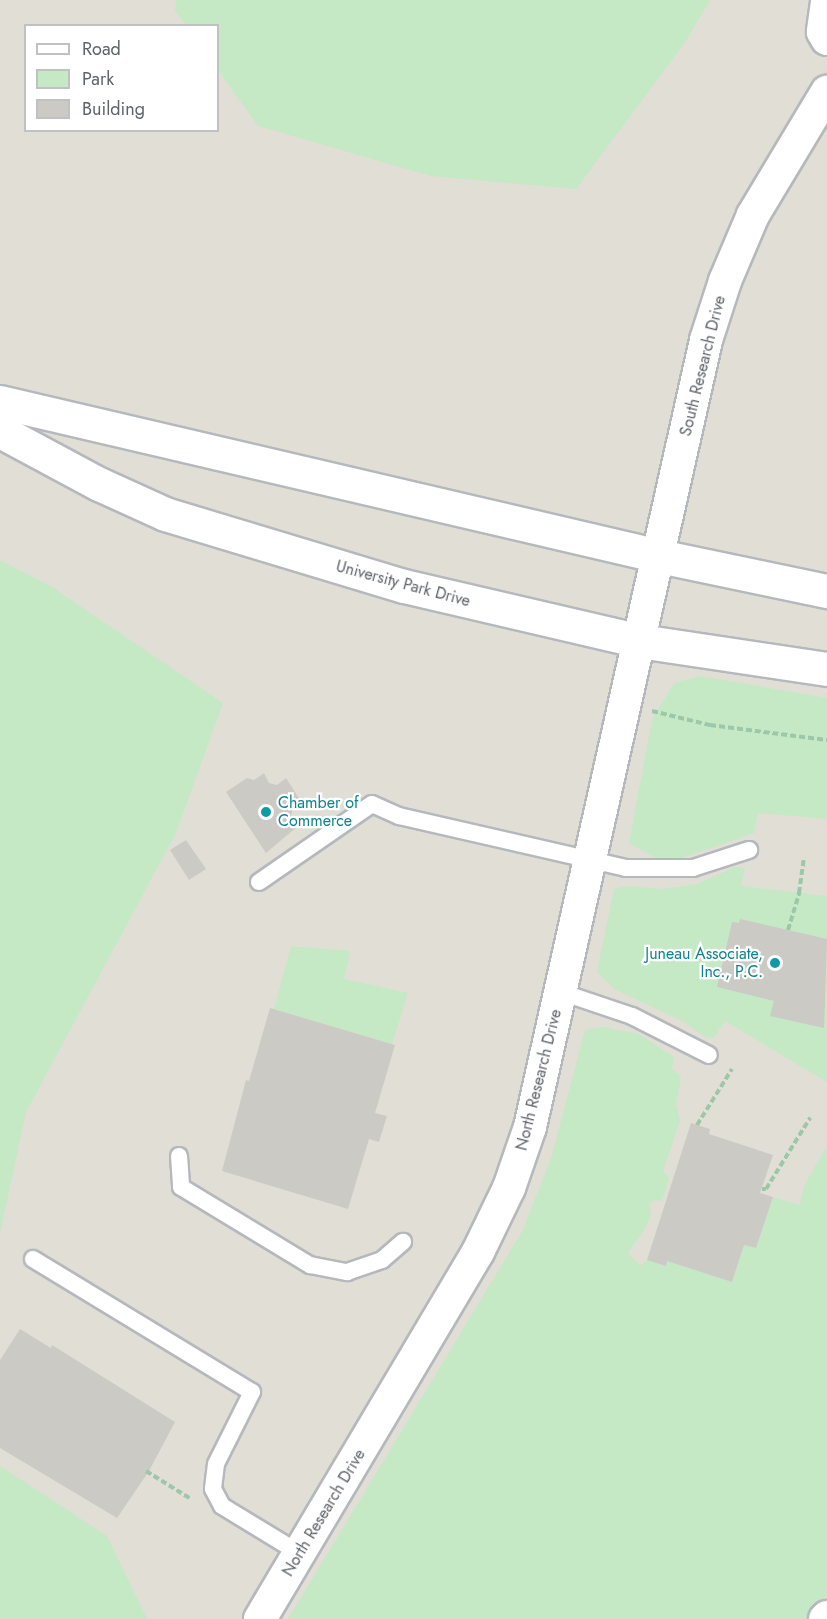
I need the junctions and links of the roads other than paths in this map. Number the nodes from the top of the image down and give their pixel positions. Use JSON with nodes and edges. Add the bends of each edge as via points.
{"nodes":[{"id":1,"x":827,"y":2,"type":"edge"},
{"id":2,"x":827,"y":39,"type":"edge"},
{"id":3,"x":827,"y":92,"type":"edge"},
{"id":4,"x":0,"y":402,"type":"edge"},
{"id":5,"x":0,"y":431,"type":"edge"},
{"id":6,"x":659,"y":556,"type":"junction"},
{"id":7,"x":827,"y":591,"type":"edge"},
{"id":8,"x":640,"y":640,"type":"junction"},
{"id":9,"x":827,"y":669,"type":"edge"},
{"id":10,"x":749,"y":850,"type":"dead end"},
{"id":11,"x":590,"y":861,"type":"junction"},
{"id":12,"x":259,"y":882,"type":"dead end"},
{"id":13,"x":561,"y":992,"type":"junction"},
{"id":14,"x":709,"y":1055,"type":"dead end"},
{"id":15,"x":179,"y":1156,"type":"dead end"},
{"id":16,"x":403,"y":1242,"type":"dead end"},
{"id":17,"x":33,"y":1259,"type":"dead end"},
{"id":18,"x":301,"y":1554,"type":"junction"},
{"id":19,"x":260,"y":1619,"type":"edge"}],
"edges":[{"from":1,"to":2,"type":"street","via":[[823,32]]},
{"from":3,"to":6,"type":"street","name":"South Research Drive","via":[[753,215],[725,281],[706,340]]},
{"from":4,"to":6,"type":"street"},
{"from":5,"to":8,"type":"street","name":"University Park Drive","via":[[165,514],[404,586]]},
{"from":6,"to":7,"type":"street"},
{"from":6,"to":8,"type":"street","name":"North Research Drive"},
{"from":8,"to":9,"type":"street","name":"University Park Drive"},
{"from":8,"to":11,"type":"street","name":"North Research Drive"},
{"from":10,"to":11,"type":"lane","via":[[693,868],[664,871]]},
{"from":11,"to":12,"type":"lane","via":[[399,816],[372,804]]},
{"from":11,"to":13,"type":"street","name":"North Research Drive"},
{"from":13,"to":14,"type":"lane","via":[[632,1016]]},
{"from":13,"to":18,"type":"street","name":"North Research Drive","via":[[530,1127],[509,1188],[478,1252]]},
{"from":15,"to":16,"type":"lane","via":[[181,1187],[310,1265],[347,1272],[382,1260]]},
{"from":17,"to":18,"type":"lane","via":[[252,1392],[216,1464],[216,1497],[222,1506]]},
{"from":18,"to":19,"type":"street","name":"North Research Drive"}]}
